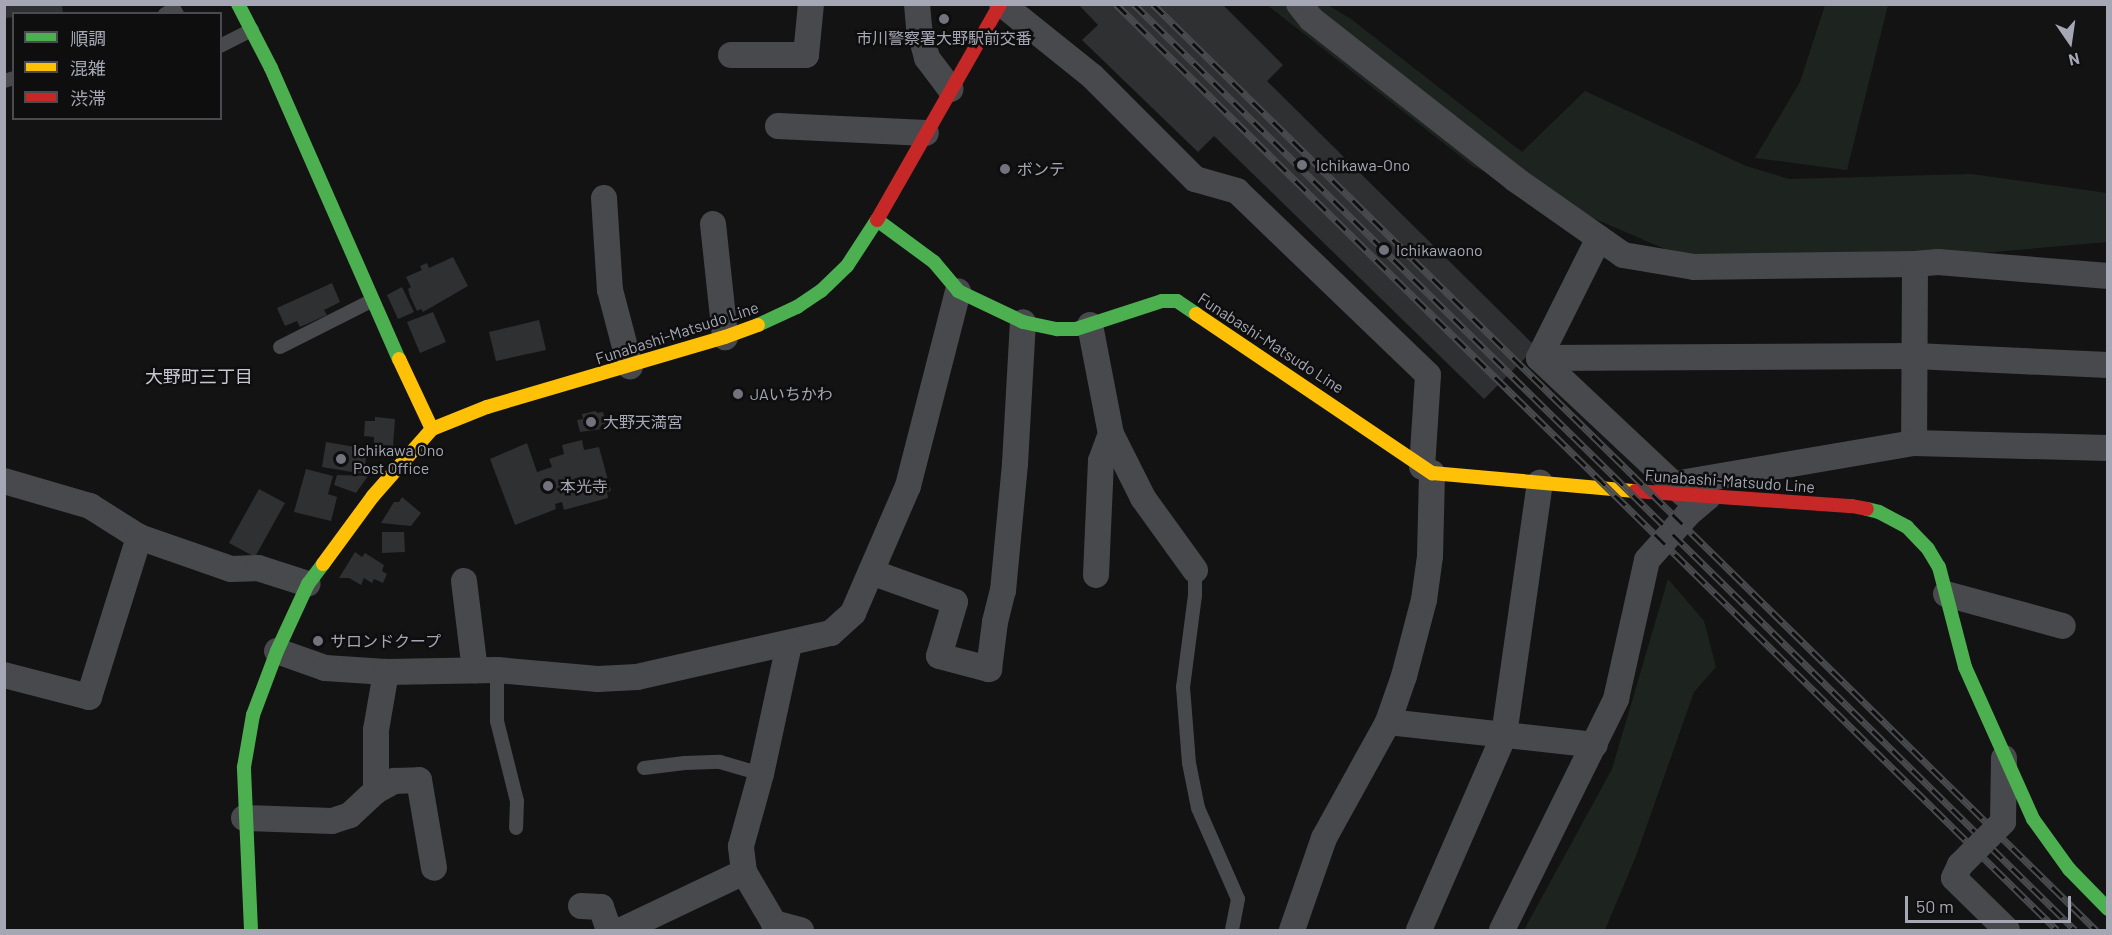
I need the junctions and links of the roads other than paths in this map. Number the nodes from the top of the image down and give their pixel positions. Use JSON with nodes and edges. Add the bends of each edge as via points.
{"nodes":[{"id":1,"x":238,"y":4,"type":"edge"},
{"id":2,"x":811,"y":4,"type":"edge"},
{"id":3,"x":917,"y":4,"type":"edge"},
{"id":4,"x":1001,"y":4,"type":"edge"},
{"id":5,"x":1299,"y":4,"type":"edge"},
{"id":6,"x":252,"y":30,"type":"junction"},
{"id":7,"x":222,"y":45,"type":"edge"},
{"id":8,"x":731,"y":55,"type":"dead end"},
{"id":9,"x":950,"y":89,"type":"junction"},
{"id":10,"x":778,"y":126,"type":"dead end"},
{"id":11,"x":926,"y":133,"type":"junction"},
{"id":12,"x":604,"y":198,"type":"dead end"},
{"id":13,"x":877,"y":220,"type":"junction"},
{"id":14,"x":713,"y":224,"type":"dead end"},
{"id":15,"x":1599,"y":238,"type":"junction"},
{"id":16,"x":1915,"y":264,"type":"junction"},
{"id":17,"x":2108,"y":276,"type":"edge"},
{"id":18,"x":958,"y":291,"type":"junction"},
{"id":19,"x":370,"y":301,"type":"junction"},
{"id":20,"x":1023,"y":322,"type":"junction"},
{"id":21,"x":1090,"y":325,"type":"junction"},
{"id":22,"x":725,"y":337,"type":"junction"},
{"id":23,"x":280,"y":348,"type":"dead end"},
{"id":24,"x":1915,"y":356,"type":"junction"},
{"id":25,"x":1539,"y":358,"type":"junction"},
{"id":26,"x":2108,"y":365,"type":"edge"},
{"id":27,"x":630,"y":366,"type":"junction"},
{"id":28,"x":432,"y":429,"type":"junction"},
{"id":29,"x":1111,"y":434,"type":"junction"},
{"id":30,"x":1914,"y":443,"type":"junction"},
{"id":31,"x":2108,"y":448,"type":"edge"},
{"id":32,"x":1427,"y":470,"type":"junction"},
{"id":33,"x":4,"y":481,"type":"edge"},
{"id":34,"x":1540,"y":483,"type":"junction"},
{"id":35,"x":1689,"y":492,"type":"junction"},
{"id":36,"x":140,"y":537,"type":"junction"},
{"id":37,"x":1196,"y":570,"type":"joint"},
{"id":38,"x":871,"y":572,"type":"junction"},
{"id":39,"x":1096,"y":575,"type":"dead end"},
{"id":40,"x":464,"y":581,"type":"dead end"},
{"id":41,"x":308,"y":585,"type":"junction"},
{"id":42,"x":1946,"y":594,"type":"junction"},
{"id":43,"x":2063,"y":626,"type":"dead end"},
{"id":44,"x":789,"y":645,"type":"junction"},
{"id":45,"x":276,"y":651,"type":"junction"},
{"id":46,"x":486,"y":670,"type":"junction"},
{"id":47,"x":386,"y":672,"type":"junction"},
{"id":48,"x":4,"y":675,"type":"edge"},
{"id":49,"x":1388,"y":722,"type":"junction"},
{"id":50,"x":1504,"y":735,"type":"junction"},
{"id":51,"x":1595,"y":745,"type":"junction"},
{"id":52,"x":2004,"y":758,"type":"junction"},
{"id":53,"x":644,"y":768,"type":"dead end"},
{"id":54,"x":761,"y":774,"type":"junction"},
{"id":55,"x":376,"y":790,"type":"junction"},
{"id":56,"x":244,"y":818,"type":"junction"},
{"id":57,"x":516,"y":828,"type":"dead end"},
{"id":58,"x":434,"y":868,"type":"dead end"},
{"id":59,"x":744,"y":872,"type":"junction"},
{"id":60,"x":581,"y":906,"type":"dead end"},
{"id":61,"x":2108,"y":909,"type":"edge"},
{"id":62,"x":775,"y":927,"type":"edge"},
{"id":63,"x":251,"y":930,"type":"edge"},
{"id":64,"x":801,"y":930,"type":"edge"},
{"id":65,"x":1232,"y":930,"type":"edge"},
{"id":66,"x":1292,"y":930,"type":"edge"},
{"id":67,"x":1419,"y":930,"type":"edge"},
{"id":68,"x":1502,"y":930,"type":"edge"},
{"id":69,"x":2007,"y":930,"type":"edge"}],
"edges":[{"from":1,"to":6,"type":"main road"},
{"from":2,"to":8,"type":"street","via":[[806,55]]},
{"from":3,"to":9,"type":"street","via":[[927,58]]},
{"from":4,"to":9,"type":"main road"},
{"from":4,"to":32,"type":"street","via":[[1092,76],[1195,179],[1237,191],[1428,375]]},
{"from":5,"to":15,"type":"street","via":[[1311,19],[1515,179]]},
{"from":6,"to":7,"type":"lane"},
{"from":6,"to":19,"type":"main road"},
{"from":9,"to":11,"type":"main road"},
{"from":10,"to":11,"type":"street"},
{"from":11,"to":13,"type":"main road"},
{"from":12,"to":27,"type":"street","via":[[610,290]]},
{"from":13,"to":18,"type":"main road","name":"Funabashi-Matsudo Line","via":[[934,262]]},
{"from":13,"to":22,"type":"main road","name":"Funabashi-Matsudo Line","via":[[847,266],[821,291],[782,315]]},
{"from":14,"to":22,"type":"street"},
{"from":15,"to":16,"type":"street","via":[[1623,255],[1694,267]]},
{"from":15,"to":25,"type":"street"},
{"from":16,"to":17,"type":"street","via":[[1938,262]]},
{"from":16,"to":24,"type":"street"},
{"from":18,"to":20,"type":"main road","name":"Funabashi-Matsudo Line"},
{"from":18,"to":38,"type":"street","via":[[908,486]]},
{"from":19,"to":23,"type":"lane"},
{"from":19,"to":28,"type":"main road"},
{"from":20,"to":21,"type":"main road","name":"Funabashi-Matsudo Line","via":[[1058,329]]},
{"from":20,"to":38,"type":"street","via":[[1004,579],[988,669],[939,656],[955,602]]},
{"from":21,"to":29,"type":"street"},
{"from":21,"to":32,"type":"main road","name":"Funabashi-Matsudo Line","via":[[1162,301],[1177,302]]},
{"from":22,"to":27,"type":"main road","name":"Funabashi-Matsudo Line"},
{"from":24,"to":25,"type":"street"},
{"from":24,"to":26,"type":"street"},
{"from":24,"to":30,"type":"street"},
{"from":25,"to":35,"type":"street"},
{"from":27,"to":28,"type":"main road","name":"Funabashi-Matsudo Line","via":[[487,407]]},
{"from":28,"to":41,"type":"main road","via":[[373,496]]},
{"from":29,"to":37,"type":"street","via":[[1143,498]]},
{"from":29,"to":39,"type":"street","via":[[1101,461]]},
{"from":30,"to":31,"type":"street"},
{"from":30,"to":35,"type":"street"},
{"from":32,"to":34,"type":"main road","name":"Funabashi-Matsudo Line"},
{"from":32,"to":49,"type":"street","via":[[1430,556],[1424,600]]},
{"from":33,"to":36,"type":"street","via":[[90,506]]},
{"from":34,"to":35,"type":"main road","name":"Funabashi-Matsudo Line"},
{"from":34,"to":50,"type":"street"},
{"from":35,"to":42,"type":"main road","name":"Funabashi-Matsudo Line","via":[[1852,506],[1879,512],[1907,527],[1928,549],[1939,567]]},
{"from":35,"to":51,"type":"street","via":[[1689,513],[1647,560],[1616,699]]},
{"from":36,"to":41,"type":"street","via":[[231,569],[258,568]]},
{"from":36,"to":48,"type":"street","via":[[89,697]]},
{"from":37,"to":65,"type":"lane","via":[[1183,687],[1188,763],[1198,808],[1238,899]]},
{"from":38,"to":44,"type":"street","via":[[853,613],[831,633]]},
{"from":40,"to":46,"type":"street"},
{"from":41,"to":45,"type":"main road"},
{"from":42,"to":43,"type":"street"},
{"from":42,"to":52,"type":"main road","name":"Funabashi-Matsudo Line","via":[[1965,667]]},
{"from":44,"to":46,"type":"street","via":[[636,677],[598,679]]},
{"from":44,"to":54,"type":"street"},
{"from":45,"to":47,"type":"street","via":[[325,668]]},
{"from":45,"to":56,"type":"main road","via":[[253,715],[244,767]]},
{"from":46,"to":47,"type":"street"},
{"from":46,"to":57,"type":"lane","via":[[517,801]]},
{"from":47,"to":55,"type":"street","via":[[376,730]]},
{"from":49,"to":50,"type":"street"},
{"from":49,"to":66,"type":"street","via":[[1324,838]]},
{"from":50,"to":51,"type":"street"},
{"from":50,"to":67,"type":"street"},
{"from":51,"to":68,"type":"street"},
{"from":52,"to":61,"type":"main road","name":"Funabashi-Matsudo Line","via":[[2033,819],[2069,869]]},
{"from":52,"to":69,"type":"street","bridge":true,"via":[[2003,822],[1960,865],[1954,878]]},
{"from":53,"to":54,"type":"lane","via":[[720,762]]},
{"from":54,"to":59,"type":"street","via":[[741,846]]},
{"from":55,"to":56,"type":"street","via":[[350,815],[332,821]]},
{"from":55,"to":58,"type":"street","via":[[394,781],[419,780]]},
{"from":56,"to":63,"type":"main road"},
{"from":59,"to":60,"type":"street","via":[[622,930],[609,930],[601,907]]},
{"from":59,"to":62,"type":"street"},
{"from":62,"to":64,"type":"street"}]}
